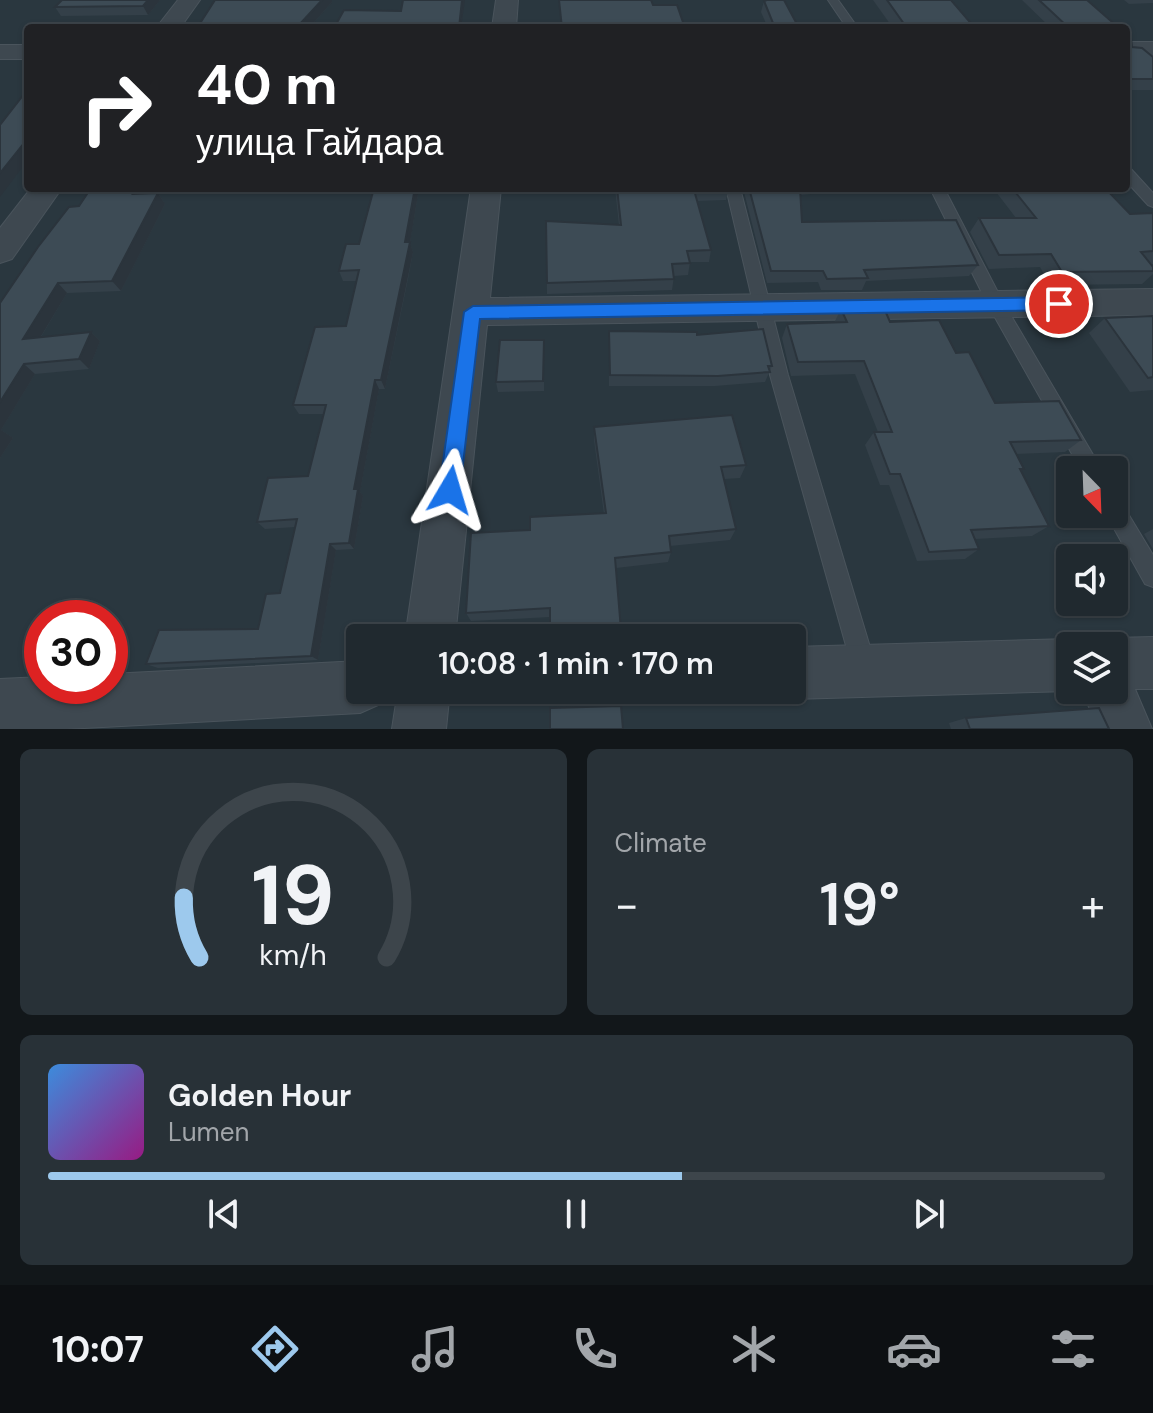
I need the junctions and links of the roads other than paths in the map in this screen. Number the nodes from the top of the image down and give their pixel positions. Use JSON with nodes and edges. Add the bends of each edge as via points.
{"nodes":[{"id":1,"x":189,"y":0,"type":"edge"},
{"id":2,"x":507,"y":0,"type":"edge"},
{"id":3,"x":833,"y":0,"type":"edge"},
{"id":4,"x":171,"y":24,"type":"edge"},
{"id":5,"x":504,"y":24,"type":"edge"},
{"id":6,"x":850,"y":24,"type":"edge"},
{"id":7,"x":1130,"y":49,"type":"edge"},
{"id":8,"x":1153,"y":49,"type":"edge"},
{"id":9,"x":0,"y":52,"type":"edge"},
{"id":10,"x":24,"y":52,"type":"edge"},
{"id":11,"x":1130,"y":176,"type":"edge"},
{"id":12,"x":44,"y":192,"type":"edge"},
{"id":13,"x":486,"y":192,"type":"edge"},
{"id":14,"x":734,"y":192,"type":"edge"},
{"id":15,"x":939,"y":192,"type":"edge"},
{"id":16,"x":1153,"y":202,"type":"edge"},
{"id":17,"x":0,"y":251,"type":"edge"},
{"id":18,"x":1153,"y":302,"type":"edge"},
{"id":19,"x":996,"y":305,"type":"junction"},
{"id":20,"x":765,"y":307,"type":"junction"},
{"id":21,"x":473,"y":312,"type":"junction"},
{"id":22,"x":1084,"y":456,"type":"edge"},
{"id":23,"x":1125,"y":528,"type":"edge"},
{"id":24,"x":1153,"y":576,"type":"edge"},
{"id":25,"x":432,"y":624,"type":"edge"},
{"id":26,"x":1153,"y":663,"type":"edge"},
{"id":27,"x":1128,"y":664,"type":"edge"},
{"id":28,"x":1056,"y":665,"type":"edge"},
{"id":29,"x":866,"y":671,"type":"junction"},
{"id":30,"x":806,"y":673,"type":"edge"},
{"id":31,"x":346,"y":688,"type":"edge"},
{"id":32,"x":422,"y":704,"type":"edge"},
{"id":33,"x":1114,"y":704,"type":"edge"},
{"id":34,"x":0,"y":706,"type":"edge"},
{"id":35,"x":419,"y":729,"type":"edge"},
{"id":36,"x":1125,"y":729,"type":"edge"}],
"edges":[{"from":1,"to":4,"type":"street"},
{"from":2,"to":5,"type":"street"},
{"from":3,"to":6,"type":"lane"},
{"from":7,"to":8,"type":"street"},
{"from":9,"to":10,"type":"street"},
{"from":11,"to":16,"type":"lane"},
{"from":12,"to":17,"type":"street"},
{"from":13,"to":21,"type":"street"},
{"from":14,"to":20,"type":"lane"},
{"from":15,"to":19,"type":"lane"},
{"from":18,"to":19,"type":"street"},
{"from":19,"to":20,"type":"street"},
{"from":19,"to":22,"type":"lane"},
{"from":20,"to":21,"type":"street"},
{"from":20,"to":29,"type":"lane","via":[[779,375]]},
{"from":21,"to":25,"type":"street"},
{"from":23,"to":24,"type":"lane"},
{"from":26,"to":27,"type":"street"},
{"from":28,"to":29,"type":"street"},
{"from":29,"to":30,"type":"street"},
{"from":31,"to":34,"type":"street"},
{"from":32,"to":35,"type":"street"},
{"from":33,"to":36,"type":"street"}]}
